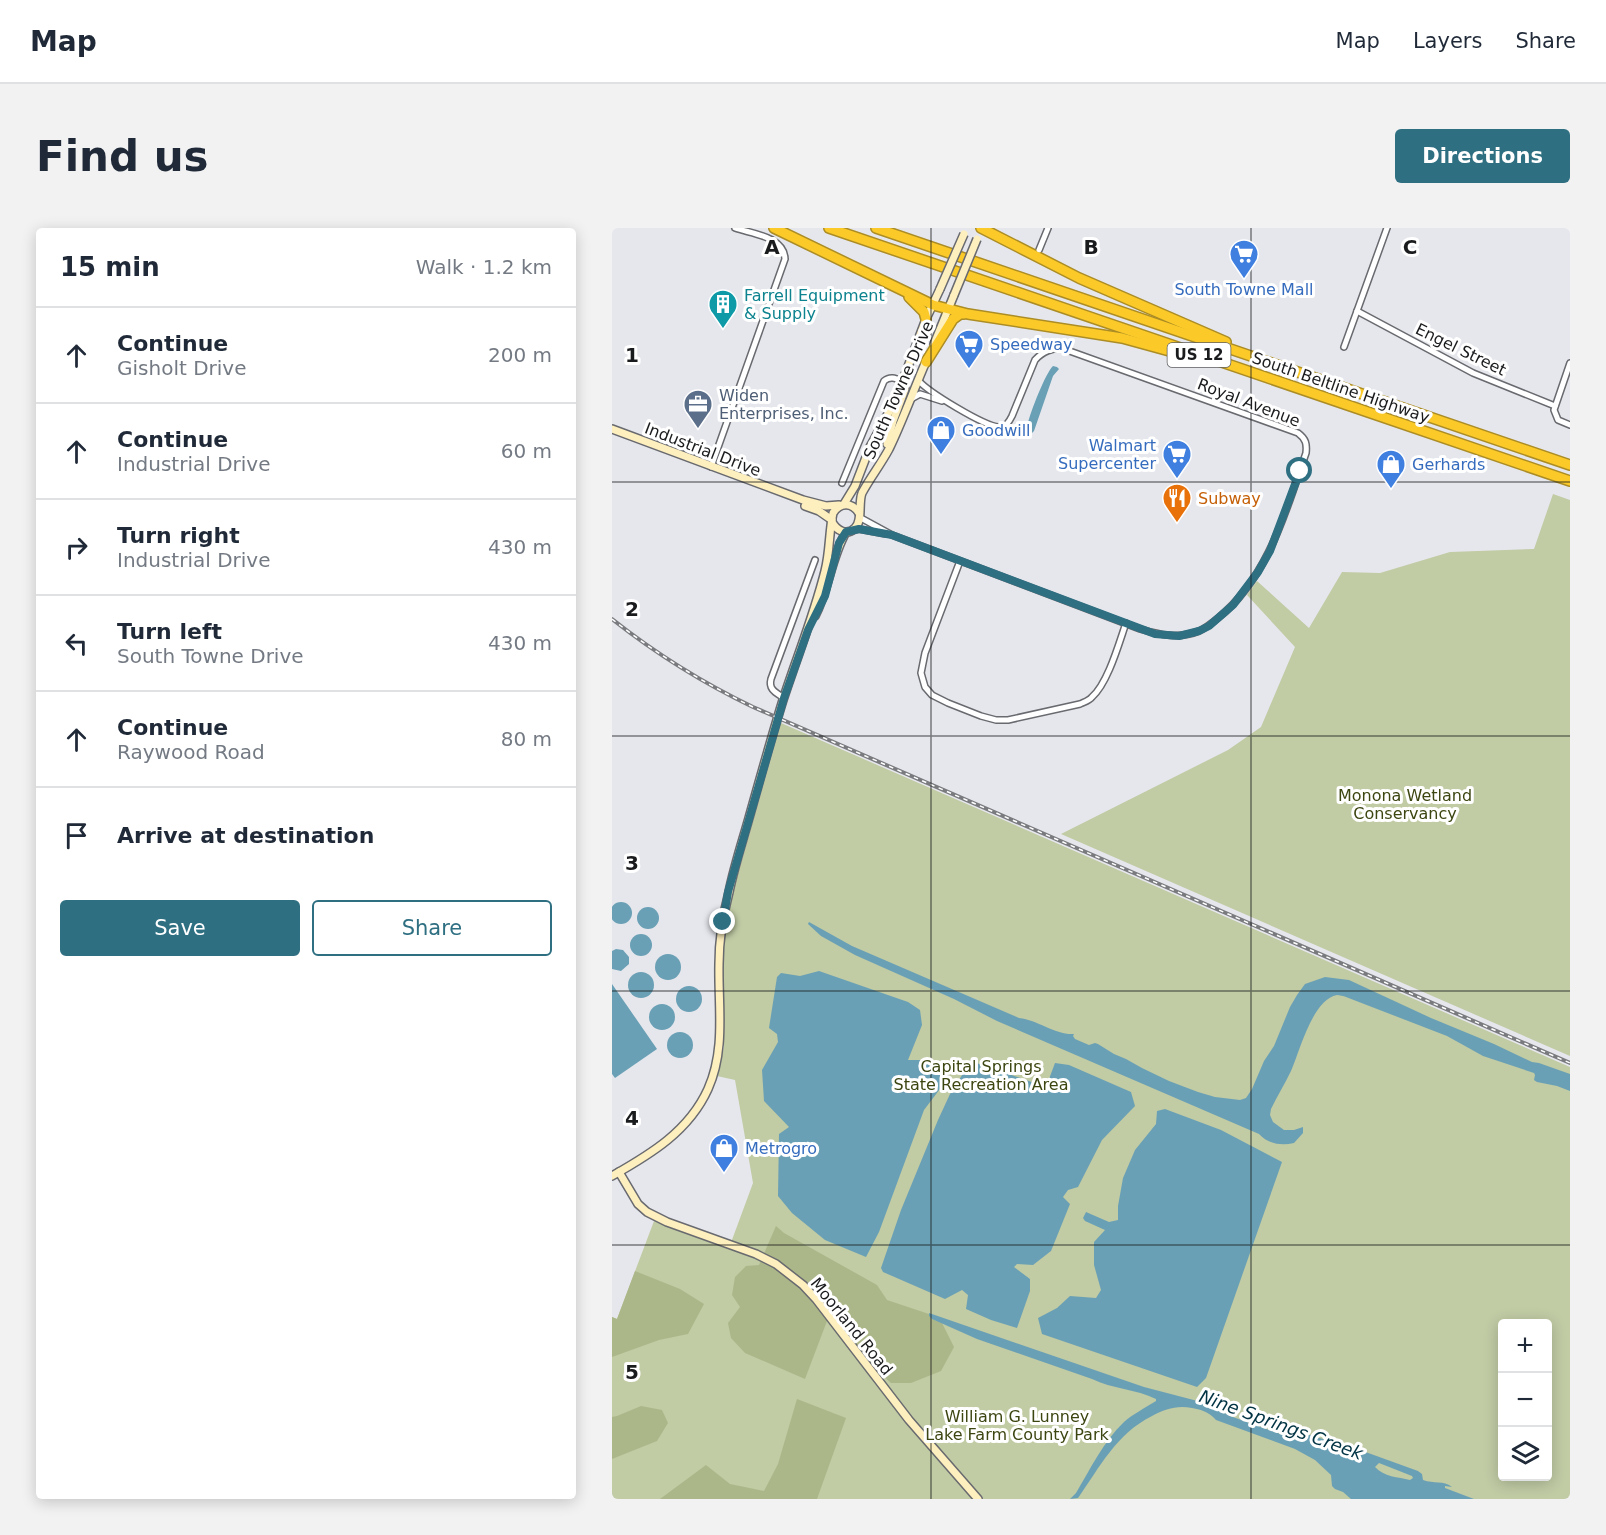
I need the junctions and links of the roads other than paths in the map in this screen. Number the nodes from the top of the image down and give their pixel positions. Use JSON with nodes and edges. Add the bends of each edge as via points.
{"nodes":[{"id":1,"x":735,"y":228,"type":"edge"},
{"id":2,"x":774,"y":228,"type":"edge"},
{"id":3,"x":829,"y":228,"type":"edge"},
{"id":4,"x":876,"y":228,"type":"edge"},
{"id":5,"x":982,"y":228,"type":"edge"},
{"id":6,"x":996,"y":228,"type":"edge"},
{"id":7,"x":1048,"y":228,"type":"edge"},
{"id":8,"x":1388,"y":228,"type":"edge"},
{"id":9,"x":965,"y":231,"type":"edge"},
{"id":10,"x":1039,"y":250,"type":"dead end"},
{"id":11,"x":1026,"y":252,"type":"junction"},
{"id":12,"x":898,"y":288,"type":"junction"},
{"id":13,"x":933,"y":305,"type":"junction"},
{"id":14,"x":948,"y":309,"type":"junction"},
{"id":15,"x":1357,"y":311,"type":"junction"},
{"id":16,"x":965,"y":314,"type":"junction"},
{"id":17,"x":926,"y":320,"type":"junction"},
{"id":18,"x":1344,"y":347,"type":"dead end"},
{"id":19,"x":926,"y":362,"type":"junction"},
{"id":20,"x":1570,"y":363,"type":"edge"},
{"id":21,"x":1292,"y":371,"type":"junction"},
{"id":22,"x":918,"y":380,"type":"junction"},
{"id":23,"x":902,"y":381,"type":"junction"},
{"id":24,"x":1287,"y":385,"type":"junction"},
{"id":25,"x":909,"y":400,"type":"junction"},
{"id":26,"x":949,"y":403,"type":"junction"},
{"id":27,"x":1555,"y":406,"type":"junction"},
{"id":28,"x":1570,"y":425,"type":"edge"},
{"id":29,"x":612,"y":429,"type":"edge"},
{"id":30,"x":885,"y":455,"type":"junction"},
{"id":31,"x":1570,"y":465,"type":"edge"},
{"id":32,"x":711,"y":466,"type":"junction"},
{"id":33,"x":1570,"y":481,"type":"edge"},
{"id":34,"x":842,"y":483,"type":"dead end"},
{"id":35,"x":785,"y":494,"type":"junction"},
{"id":36,"x":842,"y":505,"type":"junction"},
{"id":37,"x":859,"y":515,"type":"junction"},
{"id":38,"x":832,"y":521,"type":"junction"},
{"id":39,"x":848,"y":532,"type":"junction"},
{"id":40,"x":892,"y":535,"type":"junction"},
{"id":41,"x":815,"y":560,"type":"dead end"},
{"id":42,"x":960,"y":561,"type":"junction"},
{"id":43,"x":1126,"y":623,"type":"junction"},
{"id":44,"x":808,"y":630,"type":"junction"},
{"id":45,"x":784,"y":698,"type":"junction"},
{"id":46,"x":615,"y":1174,"type":"edge"},
{"id":47,"x":978,"y":1499,"type":"edge"}],
"edges":[{"from":1,"to":32,"type":"street","via":[[779,244],[785,257]]},
{"from":2,"to":12,"type":"highway"},
{"from":3,"to":24,"type":"highway","name":"South Beltline Highway","number":"US 12"},
{"from":4,"to":21,"type":"highway","name":"South Beltline Highway","number":"US 12"},
{"from":5,"to":11,"type":"highway"},
{"from":5,"to":14,"type":"street","name":"South Towne Drive","bridge":true},
{"from":6,"to":11,"type":"highway"},
{"from":7,"to":10,"type":"street"},
{"from":8,"to":15,"type":"street"},
{"from":9,"to":13,"type":"street","name":"South Towne Drive","bridge":true},
{"from":11,"to":21,"type":"highway"},
{"from":12,"to":13,"type":"highway"},
{"from":12,"to":17,"type":"highway","via":[[918,304]]},
{"from":13,"to":14,"type":"highway"},
{"from":13,"to":17,"type":"street","name":"South Towne Drive"},
{"from":14,"to":16,"type":"highway"},
{"from":14,"to":19,"type":"street","name":"South Towne Drive"},
{"from":15,"to":18,"type":"street"},
{"from":15,"to":27,"type":"street","name":"Engel Street","via":[[1473,373]]},
{"from":16,"to":19,"type":"highway","via":[[953,319]]},
{"from":16,"to":24,"type":"highway","via":[[1122,338]]},
{"from":17,"to":23,"type":"street","name":"South Towne Drive"},
{"from":19,"to":22,"type":"street","name":"South Towne Drive"},
{"from":20,"to":27,"type":"street"},
{"from":21,"to":31,"type":"highway","name":"South Beltline Highway","number":"US 12"},
{"from":22,"to":25,"type":"street","name":"South Towne Drive"},
{"from":22,"to":26,"type":"street","name":"Royal Avenue"},
{"from":23,"to":30,"type":"street","via":[[905,391]]},
{"from":23,"to":34,"type":"street","via":[[893,377],[884,381]]},
{"from":23,"to":36,"type":"street","name":"South Towne Drive","via":[[855,486]]},
{"from":24,"to":33,"type":"highway","name":"South Beltline Highway","number":"US 12"},
{"from":25,"to":26,"type":"street","name":"Royal Avenue","via":[[920,394]]},
{"from":25,"to":30,"type":"street","name":"South Towne Drive"},
{"from":26,"to":43,"type":"street","name":"Royal Avenue","via":[[995,426],[1006,425],[1035,360],[1045,352],[1064,348],[1298,433],[1305,440],[1306,453],[1270,551],[1233,605],[1209,626],[1179,636],[1155,634]]},
{"from":27,"to":28,"type":"street","via":[[1557,418]]},
{"from":29,"to":32,"type":"street","name":"Industrial Drive"},
{"from":30,"to":37,"type":"street","name":"South Towne Drive","via":[[862,493]]},
{"from":32,"to":35,"type":"street","name":"Industrial Drive"},
{"from":35,"to":36,"type":"street","name":"Industrial Drive","via":[[815,504]]},
{"from":35,"to":38,"type":"street","name":"Industrial Drive","via":[[819,510]]},
{"from":36,"to":37,"type":"street","via":[[853,506]]},
{"from":36,"to":38,"type":"street","via":[[833,513]]},
{"from":37,"to":39,"type":"street","via":[[856,527]]},
{"from":37,"to":40,"type":"street"},
{"from":38,"to":39,"type":"street","via":[[838,530]]},
{"from":38,"to":44,"type":"street","via":[[826,567]]},
{"from":39,"to":40,"type":"street","via":[[859,529]]},
{"from":39,"to":44,"type":"street","via":[[839,543],[825,596]]},
{"from":40,"to":42,"type":"street"},
{"from":41,"to":45,"type":"street","via":[[771,679],[770,687]]},
{"from":42,"to":43,"type":"street"},
{"from":42,"to":43,"type":"street","via":[[921,673],[932,695],[981,716],[1008,720],[1089,700],[1108,672]]},
{"from":44,"to":45,"type":"street"},
{"from":45,"to":46,"type":"street","via":[[728,892],[718,963],[720,1032],[709,1086],[692,1116],[671,1138]]},
{"from":46,"to":47,"type":"street","name":"Moorland Road","via":[[647,1212],[756,1254],[802,1285],[909,1420]]}]}
